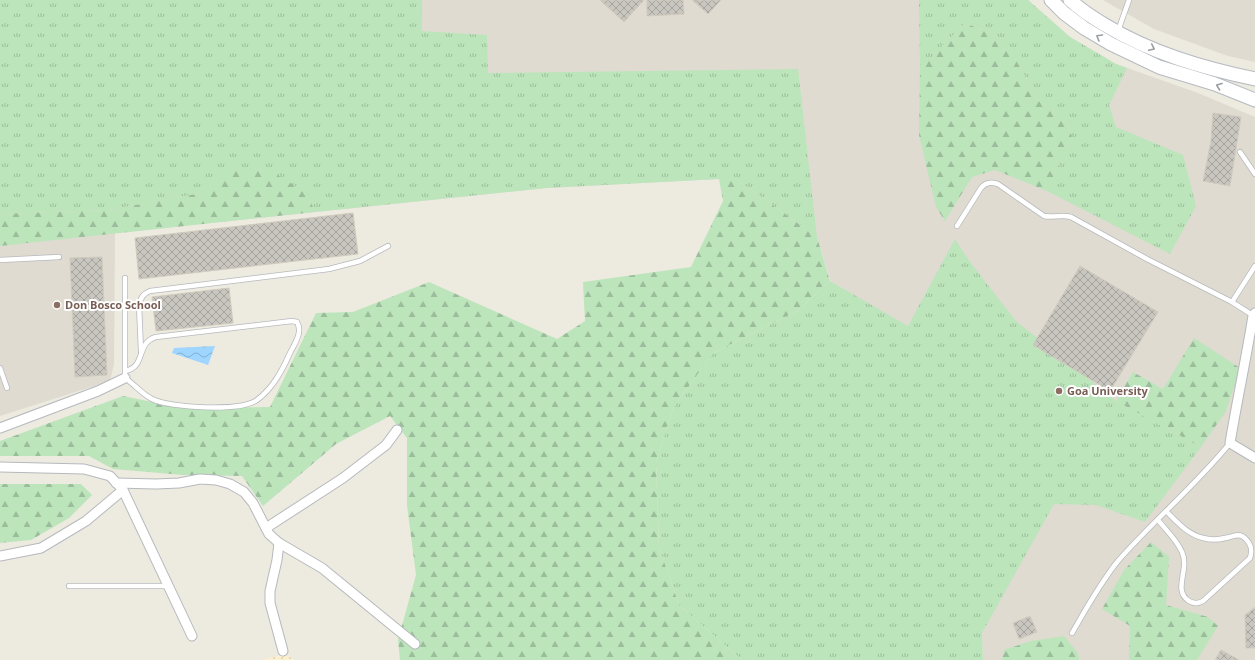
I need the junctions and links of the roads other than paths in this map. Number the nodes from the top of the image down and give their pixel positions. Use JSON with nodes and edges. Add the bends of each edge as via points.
{"nodes":[{"id":1,"x":1051,"y":0,"type":"edge"},
{"id":2,"x":1070,"y":0,"type":"edge"},
{"id":3,"x":1129,"y":0,"type":"edge"},
{"id":4,"x":1117,"y":32,"type":"junction"},
{"id":5,"x":1255,"y":79,"type":"edge"},
{"id":6,"x":1255,"y":100,"type":"edge"},
{"id":7,"x":1240,"y":152,"type":"dead end"},
{"id":8,"x":1255,"y":174,"type":"edge"},
{"id":9,"x":957,"y":226,"type":"dead end"},
{"id":10,"x":388,"y":246,"type":"dead end"},
{"id":11,"x":59,"y":257,"type":"dead end"},
{"id":12,"x":0,"y":260,"type":"edge"},
{"id":13,"x":1255,"y":266,"type":"edge"},
{"id":14,"x":125,"y":278,"type":"dead end"},
{"id":15,"x":1232,"y":302,"type":"junction"},
{"id":16,"x":1254,"y":316,"type":"edge"},
{"id":17,"x":141,"y":355,"type":"junction"},
{"id":18,"x":0,"y":368,"type":"edge"},
{"id":19,"x":125,"y":374,"type":"junction"},
{"id":20,"x":7,"y":388,"type":"dead end"},
{"id":21,"x":0,"y":428,"type":"edge"},
{"id":22,"x":397,"y":430,"type":"dead end"},
{"id":23,"x":1230,"y":443,"type":"junction"},
{"id":24,"x":1255,"y":458,"type":"edge"},
{"id":25,"x":0,"y":467,"type":"edge"},
{"id":26,"x":116,"y":483,"type":"junction"},
{"id":27,"x":123,"y":490,"type":"junction"},
{"id":28,"x":1166,"y":511,"type":"junction"},
{"id":29,"x":1158,"y":520,"type":"junction"},
{"id":30,"x":266,"y":528,"type":"junction"},
{"id":31,"x":279,"y":543,"type":"junction"},
{"id":32,"x":0,"y":556,"type":"edge"},
{"id":33,"x":69,"y":586,"type":"dead end"},
{"id":34,"x":169,"y":586,"type":"junction"},
{"id":35,"x":1072,"y":633,"type":"dead end"},
{"id":36,"x":192,"y":636,"type":"dead end"},
{"id":37,"x":415,"y":644,"type":"dead end"},
{"id":38,"x":283,"y":651,"type":"dead end"}],
"edges":[{"from":6,"to":1,"type":"main road","one_way":true,"via":[[1215,84],[1159,67],[1111,44],[1084,28]]},
{"from":2,"to":4,"type":"main road","via":[[1091,17]]},
{"from":3,"to":4,"type":"lane"},
{"from":4,"to":5,"type":"main road","one_way":true,"via":[[1164,54]]},
{"from":7,"to":8,"type":"lane"},
{"from":9,"to":15,"type":"lane","via":[[981,188],[992,182],[1044,216],[1071,217]]},
{"from":10,"to":17,"type":"lane","via":[[360,261],[329,269],[144,293],[139,305]]},
{"from":11,"to":12,"type":"lane"},
{"from":13,"to":15,"type":"lane"},
{"from":14,"to":19,"type":"lane"},
{"from":15,"to":16,"type":"lane"},
{"from":16,"to":23,"type":"street"},
{"from":17,"to":19,"type":"lane","via":[[136,366]]},
{"from":17,"to":19,"type":"lane","via":[[149,339],[156,337],[292,321],[297,322],[299,326],[299,333],[283,368],[270,388],[255,401],[230,408],[175,405],[152,398]]},
{"from":18,"to":20,"type":"lane"},
{"from":19,"to":21,"type":"street","via":[[98,392]]},
{"from":22,"to":30,"type":"street","via":[[386,445],[343,478]]},
{"from":23,"to":24,"type":"street"},
{"from":23,"to":28,"type":"lane","via":[[1214,463]]},
{"from":25,"to":26,"type":"street","via":[[84,469],[110,476]]},
{"from":26,"to":27,"type":"street"},
{"from":26,"to":30,"type":"street","via":[[179,483],[200,479],[230,484],[244,492]]},
{"from":27,"to":32,"type":"street","via":[[86,522],[41,548]]},
{"from":27,"to":34,"type":"street"},
{"from":28,"to":29,"type":"lane"},
{"from":28,"to":29,"type":"lane","via":[[1183,528],[1203,538],[1214,540],[1240,535],[1252,548],[1250,558],[1204,601],[1192,603],[1181,593],[1180,587],[1185,570],[1183,553]]},
{"from":29,"to":35,"type":"lane","via":[[1118,562],[1096,592]]},
{"from":30,"to":31,"type":"street"},
{"from":31,"to":37,"type":"street","via":[[322,568]]},
{"from":31,"to":38,"type":"street","via":[[270,604]]},
{"from":33,"to":34,"type":"lane"},
{"from":34,"to":36,"type":"street"}]}
